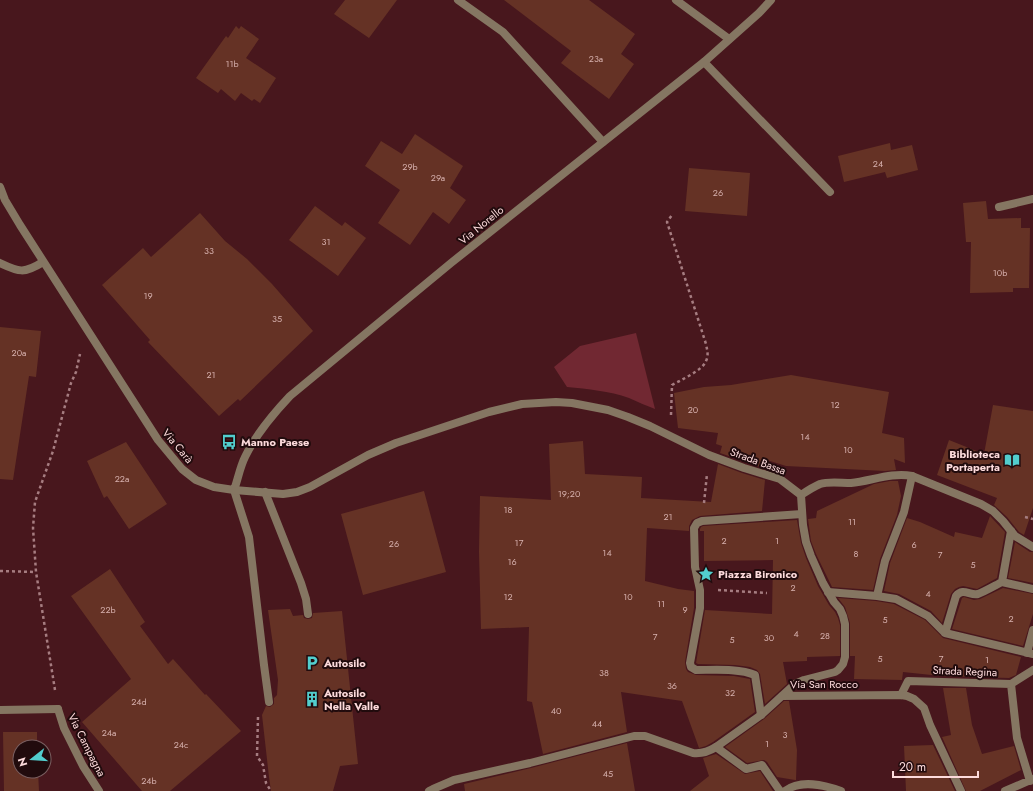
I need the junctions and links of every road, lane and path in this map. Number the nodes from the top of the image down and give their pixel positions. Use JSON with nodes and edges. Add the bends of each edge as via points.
{"nodes":[{"id":1,"x":458,"y":0,"type":"edge"},
{"id":2,"x":676,"y":0,"type":"edge"},
{"id":3,"x":771,"y":0,"type":"edge"},
{"id":4,"x":729,"y":39,"type":"junction"},
{"id":5,"x":704,"y":62,"type":"junction"},
{"id":6,"x":603,"y":142,"type":"junction"},
{"id":7,"x":0,"y":187,"type":"edge"},
{"id":8,"x":830,"y":192,"type":"dead end"},
{"id":9,"x":1033,"y":198,"type":"edge"},
{"id":10,"x":999,"y":207,"type":"dead end"},
{"id":11,"x":672,"y":215,"type":"dead end"},
{"id":12,"x":43,"y":262,"type":"junction"},
{"id":13,"x":0,"y":263,"type":"edge"},
{"id":14,"x":78,"y":348,"type":"dead end"},
{"id":15,"x":458,"y":422,"type":"joint"},
{"id":16,"x":670,"y":436,"type":"junction"},
{"id":17,"x":709,"y":454,"type":"junction"},
{"id":18,"x":912,"y":476,"type":"junction"},
{"id":19,"x":234,"y":490,"type":"junction"},
{"id":20,"x":265,"y":492,"type":"junction"},
{"id":21,"x":801,"y":495,"type":"junction"},
{"id":22,"x":802,"y":514,"type":"junction"},
{"id":23,"x":702,"y":521,"type":"junction"},
{"id":24,"x":1011,"y":531,"type":"junction"},
{"id":25,"x":1033,"y":547,"type":"edge"},
{"id":26,"x":0,"y":571,"type":"edge"},
{"id":27,"x":36,"y":572,"type":"junction"},
{"id":28,"x":1002,"y":582,"type":"junction"},
{"id":29,"x":1033,"y":589,"type":"edge"},
{"id":30,"x":700,"y":590,"type":"junction"},
{"id":31,"x":828,"y":592,"type":"junction"},
{"id":32,"x":767,"y":593,"type":"dead end"},
{"id":33,"x":877,"y":596,"type":"junction"},
{"id":34,"x":308,"y":614,"type":"dead end"},
{"id":35,"x":1033,"y":630,"type":"edge"},
{"id":36,"x":945,"y":633,"type":"junction"},
{"id":37,"x":1030,"y":654,"type":"edge"},
{"id":38,"x":1033,"y":670,"type":"edge"},
{"id":39,"x":1011,"y":684,"type":"junction"},
{"id":40,"x":901,"y":695,"type":"junction"},
{"id":41,"x":782,"y":696,"type":"junction"},
{"id":42,"x":270,"y":702,"type":"joint"},
{"id":43,"x":58,"y":709,"type":"junction"},
{"id":44,"x":0,"y":710,"type":"edge"},
{"id":45,"x":760,"y":714,"type":"junction"},
{"id":46,"x":716,"y":747,"type":"junction"},
{"id":47,"x":1032,"y":780,"type":"edge"},
{"id":48,"x":99,"y":791,"type":"edge"},
{"id":49,"x":271,"y":791,"type":"edge"},
{"id":50,"x":429,"y":791,"type":"edge"},
{"id":51,"x":780,"y":791,"type":"edge"},
{"id":52,"x":785,"y":791,"type":"edge"},
{"id":53,"x":841,"y":791,"type":"edge"},
{"id":54,"x":961,"y":791,"type":"edge"},
{"id":55,"x":1005,"y":791,"type":"edge"}],
"edges":[{"from":1,"to":6,"type":"street","via":[[503,32]]},
{"from":2,"to":4,"type":"street"},
{"from":3,"to":4,"type":"street","name":"Via Norello"},
{"from":4,"to":5,"type":"street","name":"Via Norello"},
{"from":5,"to":6,"type":"street","name":"Via Norello"},
{"from":5,"to":8,"type":"street"},
{"from":6,"to":19,"type":"street","name":"Via Norello","via":[[290,396],[250,447]]},
{"from":7,"to":12,"type":"street","name":"Via Carà","via":[[5,200]]},
{"from":9,"to":10,"type":"street"},
{"from":11,"to":16,"type":"path","via":[[667,222],[708,354],[702,367],[672,385]]},
{"from":12,"to":13,"type":"street","via":[[24,271]]},
{"from":12,"to":19,"type":"street","name":"Via Carà","via":[[158,440],[182,469],[196,480]]},
{"from":14,"to":27,"type":"path","via":[[80,353],[76,372],[35,502],[33,528]]},
{"from":15,"to":16,"type":"street","name":"Strada Bassa","via":[[522,404],[572,403],[608,410]]},
{"from":15,"to":20,"type":"street","name":"Via Carà","via":[[375,452],[297,492]]},
{"from":16,"to":17,"type":"street","name":"Strada Bassa"},
{"from":17,"to":21,"type":"street","name":"Strada Bassa","via":[[780,479]]},
{"from":17,"to":23,"type":"path"},
{"from":18,"to":21,"type":"street","via":[[897,475],[821,484]]},
{"from":18,"to":24,"type":"street","via":[[981,504],[993,511]]},
{"from":18,"to":33,"type":"street","via":[[904,512],[885,561]]},
{"from":19,"to":20,"type":"street","name":"Via Carà"},
{"from":19,"to":42,"type":"street","via":[[249,537]]},
{"from":20,"to":34,"type":"street","via":[[306,599]]},
{"from":21,"to":22,"type":"street","name":"Via San Rocco"},
{"from":22,"to":23,"type":"street"},
{"from":22,"to":31,"type":"street","name":"Via San Rocco","via":[[806,542]]},
{"from":23,"to":30,"type":"street","via":[[694,528],[695,567]]},
{"from":24,"to":25,"type":"street"},
{"from":24,"to":28,"type":"street"},
{"from":26,"to":27,"type":"path"},
{"from":27,"to":43,"type":"path"},
{"from":28,"to":29,"type":"street"},
{"from":28,"to":36,"type":"street","via":[[977,594],[958,594]]},
{"from":30,"to":32,"type":"path"},
{"from":30,"to":45,"type":"street","via":[[700,608],[691,667],[696,670],[737,671],[755,675]]},
{"from":31,"to":33,"type":"street"},
{"from":31,"to":41,"type":"street","name":"Via San Rocco","via":[[840,609],[845,624],[843,664],[831,674],[795,684]]},
{"from":33,"to":36,"type":"street","via":[[896,599],[928,616]]},
{"from":35,"to":37,"type":"street"},
{"from":36,"to":37,"type":"street"},
{"from":38,"to":39,"type":"street","name":"Strada Regina"},
{"from":39,"to":40,"type":"street","name":"Strada Regina","via":[[908,681]]},
{"from":39,"to":47,"type":"street","via":[[1017,738]]},
{"from":40,"to":41,"type":"street","name":"Via San Rocco"},
{"from":40,"to":54,"type":"street","name":"Via San Rocco","via":[[914,698],[924,708]]},
{"from":41,"to":45,"type":"street"},
{"from":42,"to":49,"type":"path","via":[[259,706],[257,756],[263,765],[266,783]]},
{"from":43,"to":44,"type":"street"},
{"from":43,"to":48,"type":"street","name":"Via Campagna","via":[[64,728],[83,766]]},
{"from":45,"to":46,"type":"street"},
{"from":46,"to":50,"type":"street","via":[[699,754],[644,736],[634,736],[454,780]]},
{"from":46,"to":51,"type":"street","via":[[746,769],[762,765]]},
{"from":47,"to":55,"type":"street"},
{"from":52,"to":53,"type":"street","via":[[790,787],[804,784]]}]}
